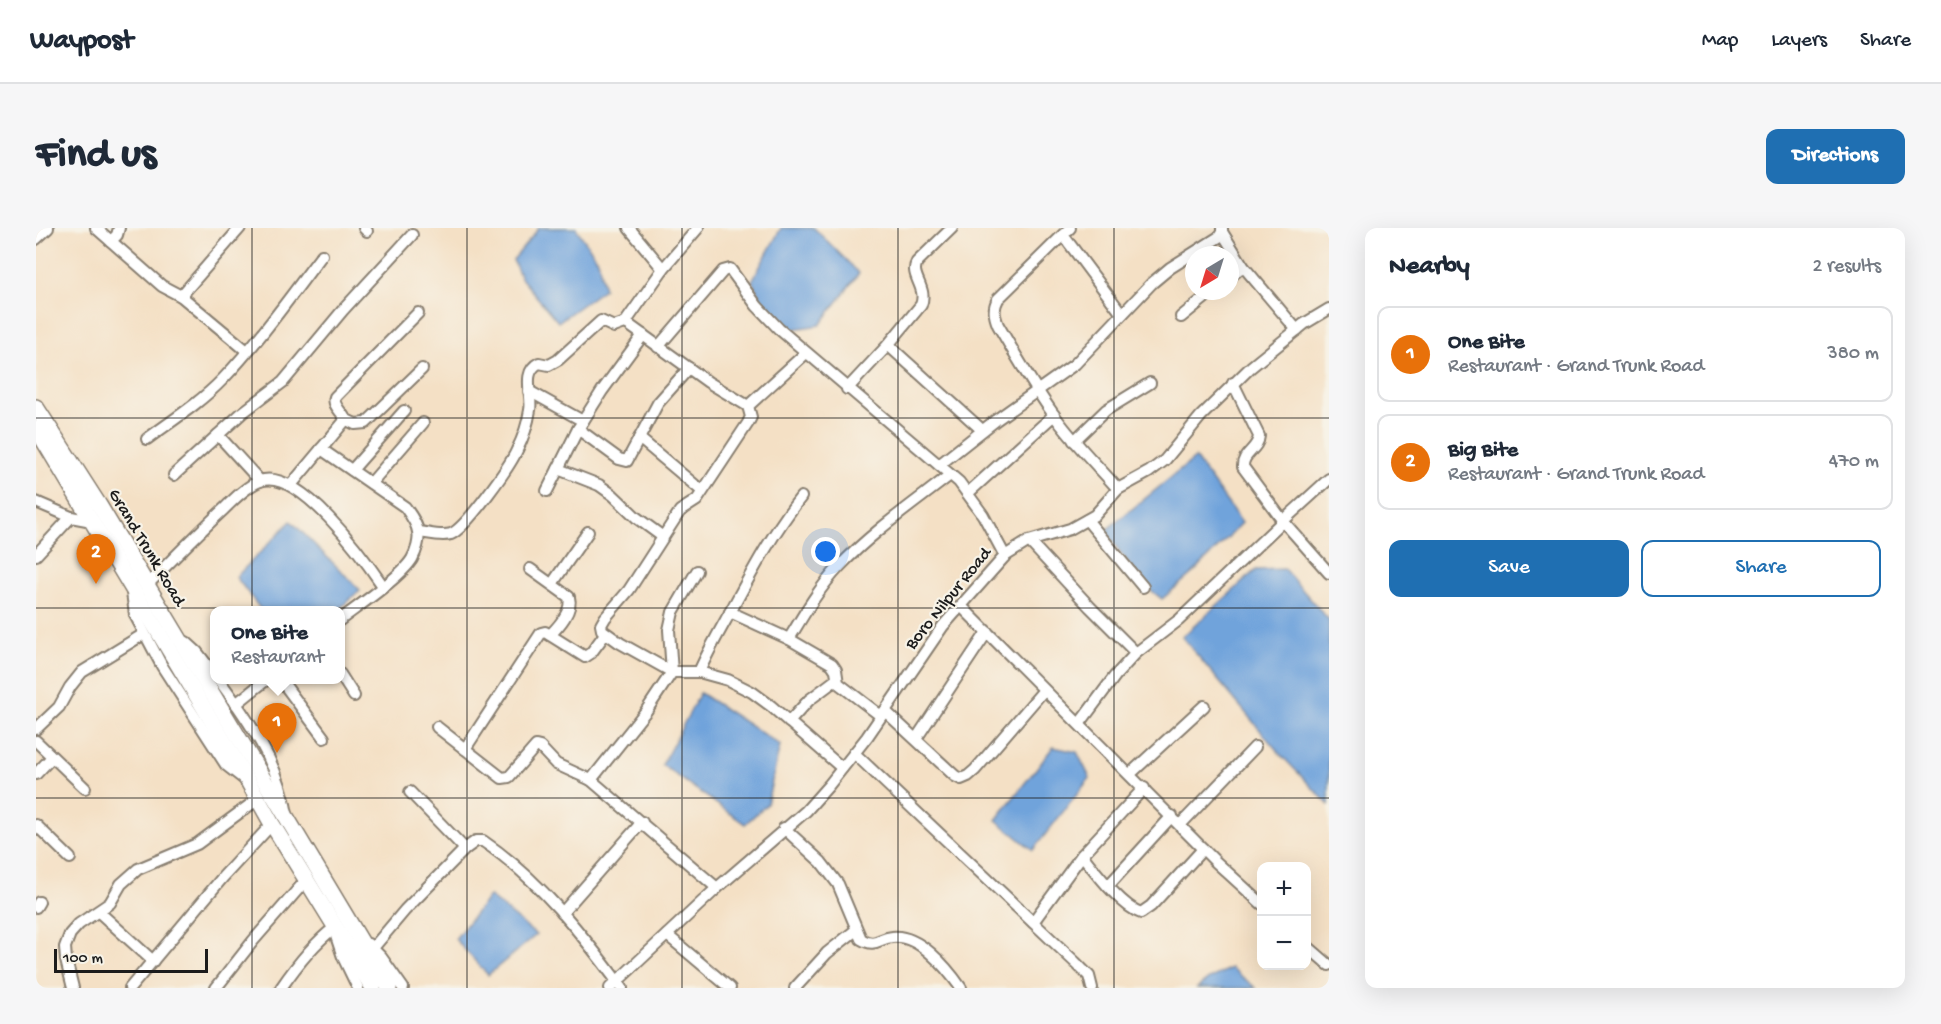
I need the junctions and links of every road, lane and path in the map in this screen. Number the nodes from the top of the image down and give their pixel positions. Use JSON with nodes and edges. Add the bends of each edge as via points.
{"nodes":[{"id":1,"x":48,"y":228,"type":"edge"},
{"id":2,"x":96,"y":228,"type":"edge"},
{"id":3,"x":119,"y":228,"type":"edge"},
{"id":4,"x":240,"y":228,"type":"edge"},
{"id":5,"x":698,"y":228,"type":"edge"},
{"id":6,"x":951,"y":228,"type":"edge"},
{"id":7,"x":634,"y":230,"type":"edge"},
{"id":8,"x":1222,"y":230,"type":"edge"},
{"id":9,"x":1066,"y":232,"type":"edge"},
{"id":10,"x":412,"y":235,"type":"dead end"},
{"id":11,"x":36,"y":239,"type":"edge"},
{"id":12,"x":111,"y":241,"type":"junction"},
{"id":13,"x":322,"y":255,"type":"dead end"},
{"id":14,"x":1243,"y":266,"type":"junction"},
{"id":15,"x":663,"y":269,"type":"junction"},
{"id":16,"x":1239,"y":269,"type":"edge"},
{"id":17,"x":181,"y":296,"type":"junction"},
{"id":18,"x":1202,"y":300,"type":"edge"},
{"id":19,"x":1329,"y":309,"type":"edge"},
{"id":20,"x":418,"y":313,"type":"dead end"},
{"id":21,"x":1122,"y":314,"type":"junction"},
{"id":22,"x":1181,"y":317,"type":"dead end"},
{"id":23,"x":625,"y":323,"type":"junction"},
{"id":24,"x":1297,"y":330,"type":"junction"},
{"id":25,"x":643,"y":335,"type":"junction"},
{"id":26,"x":888,"y":345,"type":"junction"},
{"id":27,"x":658,"y":347,"type":"junction"},
{"id":28,"x":247,"y":351,"type":"junction"},
{"id":29,"x":806,"y":353,"type":"junction"},
{"id":30,"x":688,"y":368,"type":"junction"},
{"id":31,"x":422,"y":369,"type":"dead end"},
{"id":32,"x":1150,"y":383,"type":"dead end"},
{"id":33,"x":1233,"y":384,"type":"junction"},
{"id":34,"x":847,"y":389,"type":"junction"},
{"id":35,"x":1038,"y":389,"type":"junction"},
{"id":36,"x":529,"y":391,"type":"junction"},
{"id":37,"x":36,"y":406,"type":"edge"},
{"id":38,"x":748,"y":406,"type":"junction"},
{"id":39,"x":404,"y":411,"type":"dead end"},
{"id":40,"x":1054,"y":415,"type":"junction"},
{"id":41,"x":345,"y":419,"type":"junction"},
{"id":42,"x":423,"y":423,"type":"dead end"},
{"id":43,"x":581,"y":425,"type":"junction"},
{"id":44,"x":36,"y":428,"type":"edge"},
{"id":45,"x":982,"y":430,"type":"junction"},
{"id":46,"x":218,"y":435,"type":"junction"},
{"id":47,"x":639,"y":438,"type":"junction"},
{"id":48,"x":147,"y":439,"type":"dead end"},
{"id":49,"x":1074,"y":441,"type":"junction"},
{"id":50,"x":321,"y":449,"type":"junction"},
{"id":51,"x":939,"y":465,"type":"junction"},
{"id":52,"x":558,"y":469,"type":"junction"},
{"id":53,"x":352,"y":470,"type":"junction"},
{"id":54,"x":950,"y":475,"type":"junction"},
{"id":55,"x":174,"y":476,"type":"dead end"},
{"id":56,"x":1329,"y":479,"type":"edge"},
{"id":57,"x":260,"y":481,"type":"junction"},
{"id":58,"x":371,"y":483,"type":"junction"},
{"id":59,"x":291,"y":485,"type":"junction"},
{"id":60,"x":1118,"y":489,"type":"junction"},
{"id":61,"x":547,"y":490,"type":"dead end"},
{"id":62,"x":702,"y":491,"type":"junction"},
{"id":63,"x":968,"y":493,"type":"junction"},
{"id":64,"x":801,"y":497,"type":"dead end"},
{"id":65,"x":36,"y":502,"type":"edge"},
{"id":66,"x":71,"y":517,"type":"junction"},
{"id":67,"x":1087,"y":520,"type":"junction"},
{"id":68,"x":92,"y":521,"type":"junction"},
{"id":69,"x":1283,"y":521,"type":"junction"},
{"id":70,"x":419,"y":532,"type":"junction"},
{"id":71,"x":588,"y":532,"type":"dead end"},
{"id":72,"x":663,"y":537,"type":"junction"},
{"id":73,"x":1029,"y":541,"type":"junction"},
{"id":74,"x":36,"y":555,"type":"edge"},
{"id":75,"x":1005,"y":556,"type":"junction"},
{"id":76,"x":530,"y":569,"type":"dead end"},
{"id":77,"x":1328,"y":570,"type":"edge"},
{"id":78,"x":697,"y":571,"type":"dead end"},
{"id":79,"x":552,"y":584,"type":"junction"},
{"id":80,"x":383,"y":586,"type":"junction"},
{"id":81,"x":139,"y":587,"type":"junction"},
{"id":82,"x":1143,"y":587,"type":"dead end"},
{"id":83,"x":961,"y":606,"type":"junction"},
{"id":84,"x":730,"y":612,"type":"junction"},
{"id":85,"x":345,"y":616,"type":"edge"},
{"id":86,"x":172,"y":629,"type":"junction"},
{"id":87,"x":987,"y":632,"type":"junction"},
{"id":88,"x":605,"y":633,"type":"junction"},
{"id":89,"x":144,"y":634,"type":"junction"},
{"id":90,"x":550,"y":635,"type":"junction"},
{"id":91,"x":789,"y":639,"type":"junction"},
{"id":92,"x":1136,"y":653,"type":"junction"},
{"id":93,"x":210,"y":669,"type":"edge"},
{"id":94,"x":672,"y":672,"type":"junction"},
{"id":95,"x":699,"y":672,"type":"junction"},
{"id":96,"x":837,"y":679,"type":"junction"},
{"id":97,"x":345,"y":682,"type":"edge"},
{"id":98,"x":222,"y":684,"type":"edge"},
{"id":99,"x":261,"y":684,"type":"edge"},
{"id":100,"x":284,"y":684,"type":"edge"},
{"id":101,"x":1044,"y":690,"type":"junction"},
{"id":102,"x":354,"y":696,"type":"dead end"},
{"id":103,"x":236,"y":704,"type":"junction"},
{"id":104,"x":1204,"y":706,"type":"dead end"},
{"id":105,"x":883,"y":713,"type":"junction"},
{"id":106,"x":789,"y":722,"type":"junction"},
{"id":107,"x":1080,"y":723,"type":"junction"},
{"id":108,"x":437,"y":727,"type":"dead end"},
{"id":109,"x":36,"y":729,"type":"edge"},
{"id":110,"x":324,"y":738,"type":"dead end"},
{"id":111,"x":915,"y":739,"type":"junction"},
{"id":112,"x":36,"y":741,"type":"edge"},
{"id":113,"x":1255,"y":747,"type":"dead end"},
{"id":114,"x":465,"y":749,"type":"junction"},
{"id":115,"x":854,"y":753,"type":"junction"},
{"id":116,"x":52,"y":757,"type":"junction"},
{"id":117,"x":842,"y":768,"type":"junction"},
{"id":118,"x":36,"y":774,"type":"edge"},
{"id":119,"x":1130,"y":774,"type":"junction"},
{"id":120,"x":591,"y":780,"type":"junction"},
{"id":121,"x":249,"y":783,"type":"junction"},
{"id":122,"x":85,"y":788,"type":"dead end"},
{"id":123,"x":1144,"y":788,"type":"junction"},
{"id":124,"x":410,"y":792,"type":"dead end"},
{"id":125,"x":258,"y":799,"type":"junction"},
{"id":126,"x":1172,"y":816,"type":"junction"},
{"id":127,"x":288,"y":822,"type":"junction"},
{"id":128,"x":642,"y":822,"type":"junction"},
{"id":129,"x":272,"y":824,"type":"junction"},
{"id":130,"x":36,"y":825,"type":"edge"},
{"id":131,"x":1180,"y":825,"type":"junction"},
{"id":132,"x":783,"y":828,"type":"junction"},
{"id":133,"x":465,"y":849,"type":"junction"},
{"id":134,"x":1203,"y":849,"type":"junction"},
{"id":135,"x":1082,"y":855,"type":"junction"},
{"id":136,"x":70,"y":858,"type":"dead end"},
{"id":137,"x":307,"y":879,"type":"junction"},
{"id":138,"x":1108,"y":886,"type":"junction"},
{"id":139,"x":717,"y":888,"type":"junction"},
{"id":140,"x":1257,"y":899,"type":"edge"},
{"id":141,"x":99,"y":912,"type":"junction"},
{"id":142,"x":562,"y":913,"type":"junction"},
{"id":143,"x":1033,"y":922,"type":"junction"},
{"id":144,"x":333,"y":923,"type":"junction"},
{"id":145,"x":856,"y":930,"type":"junction"},
{"id":146,"x":357,"y":934,"type":"junction"},
{"id":147,"x":667,"y":935,"type":"junction"},
{"id":148,"x":373,"y":948,"type":"junction"},
{"id":149,"x":1311,"y":949,"type":"edge"},
{"id":150,"x":153,"y":961,"type":"junction"},
{"id":151,"x":1329,"y":965,"type":"edge"},
{"id":152,"x":616,"y":986,"type":"edge"},
{"id":153,"x":73,"y":988,"type":"edge"},
{"id":154,"x":130,"y":988,"type":"edge"},
{"id":155,"x":216,"y":988,"type":"edge"},
{"id":156,"x":281,"y":988,"type":"edge"},
{"id":157,"x":358,"y":988,"type":"edge"},
{"id":158,"x":373,"y":988,"type":"edge"},
{"id":159,"x":389,"y":988,"type":"edge"},
{"id":160,"x":403,"y":988,"type":"edge"},
{"id":161,"x":729,"y":988,"type":"edge"},
{"id":162,"x":795,"y":988,"type":"edge"},
{"id":163,"x":961,"y":988,"type":"edge"},
{"id":164,"x":1092,"y":988,"type":"edge"}],
"edges":[{"from":1,"to":11,"type":"street"},
{"from":2,"to":12,"type":"street"},
{"from":3,"to":12,"type":"street"},
{"from":4,"to":17,"type":"street"},
{"from":5,"to":15,"type":"street"},
{"from":6,"to":26,"type":"street","via":[[914,267],[924,298]]},
{"from":7,"to":15,"type":"street"},
{"from":8,"to":14,"type":"street"},
{"from":8,"to":21,"type":"street","via":[[1219,237],[1170,268]]},
{"from":9,"to":21,"type":"street"},
{"from":9,"to":35,"type":"street","via":[[994,306],[998,325]]},
{"from":10,"to":46,"type":"street","via":[[283,382]]},
{"from":12,"to":17,"type":"street","via":[[162,286]]},
{"from":13,"to":28,"type":"street"},
{"from":14,"to":16,"type":"street"},
{"from":14,"to":24,"type":"street"},
{"from":15,"to":23,"type":"street"},
{"from":17,"to":28,"type":"street"},
{"from":18,"to":22,"type":"street"},
{"from":19,"to":24,"type":"street","name":"Boro Nilpur Road"},
{"from":20,"to":41,"type":"street","via":[[335,397],[335,406]]},
{"from":21,"to":35,"type":"street","via":[[1075,364]]},
{"from":23,"to":25,"type":"street"},
{"from":23,"to":36,"type":"street","via":[[614,327],[601,321],[553,363],[534,365]]},
{"from":24,"to":33,"type":"street","name":"Boro Nilpur Road"},
{"from":25,"to":27,"type":"street"},
{"from":25,"to":43,"type":"street"},
{"from":26,"to":34,"type":"street"},
{"from":26,"to":45,"type":"street"},
{"from":27,"to":29,"type":"street","via":[[723,271],[730,269],[758,306]]},
{"from":27,"to":30,"type":"street"},
{"from":28,"to":48,"type":"street","via":[[199,401]]},
{"from":29,"to":34,"type":"street"},
{"from":29,"to":38,"type":"street"},
{"from":30,"to":38,"type":"street"},
{"from":30,"to":47,"type":"street","via":[[658,403]]},
{"from":31,"to":41,"type":"street","via":[[366,423],[355,424]]},
{"from":32,"to":49,"type":"street","via":[[1106,410]]},
{"from":33,"to":60,"type":"street","name":"Boro Nilpur Road","via":[[1165,460]]},
{"from":33,"to":69,"type":"street","via":[[1259,436],[1243,467]]},
{"from":34,"to":51,"type":"street"},
{"from":35,"to":40,"type":"street"},
{"from":35,"to":45,"type":"street"},
{"from":36,"to":43,"type":"street"},
{"from":36,"to":70,"type":"street","via":[[531,409],[511,463],[467,521],[451,534]]},
{"from":37,"to":81,"type":"highway","name":"Grand Trunk Road","via":[[99,505]]},
{"from":38,"to":62,"type":"street","via":[[751,417]]},
{"from":39,"to":53,"type":"street"},
{"from":40,"to":49,"type":"street"},
{"from":40,"to":63,"type":"street"},
{"from":41,"to":50,"type":"street"},
{"from":42,"to":58,"type":"street"},
{"from":43,"to":47,"type":"street","via":[[623,461],[630,458]]},
{"from":43,"to":52,"type":"street"},
{"from":44,"to":68,"type":"highway","name":"Grand Trunk Road"},
{"from":45,"to":51,"type":"street"},
{"from":46,"to":55,"type":"street"},
{"from":46,"to":57,"type":"street"},
{"from":47,"to":62,"type":"street"},
{"from":49,"to":60,"type":"street"},
{"from":50,"to":53,"type":"street"},
{"from":50,"to":59,"type":"street"},
{"from":51,"to":54,"type":"street"},
{"from":52,"to":61,"type":"street"},
{"from":52,"to":72,"type":"street","via":[[599,485]]},
{"from":53,"to":58,"type":"street"},
{"from":54,"to":63,"type":"street"},
{"from":54,"to":91,"type":"street","via":[[839,567]]},
{"from":56,"to":69,"type":"street"},
{"from":57,"to":59,"type":"street","via":[[276,479]]},
{"from":57,"to":81,"type":"street","via":[[238,496]]},
{"from":58,"to":70,"type":"street","via":[[405,507]]},
{"from":59,"to":80,"type":"street","via":[[336,525]]},
{"from":60,"to":67,"type":"street","name":"Boro Nilpur Road"},
{"from":62,"to":72,"type":"street","via":[[694,503],[683,507]]},
{"from":63,"to":75,"type":"street"},
{"from":64,"to":84,"type":"street","via":[[760,555]]},
{"from":65,"to":66,"type":"street"},
{"from":66,"to":68,"type":"street"},
{"from":66,"to":74,"type":"street"},
{"from":67,"to":73,"type":"street","name":"Boro Nilpur Road","via":[[1071,529]]},
{"from":67,"to":82,"type":"street"},
{"from":68,"to":81,"type":"highway","name":"Grand Trunk Road"},
{"from":69,"to":77,"type":"street"},
{"from":69,"to":92,"type":"street","via":[[1179,620]]},
{"from":70,"to":80,"type":"street","via":[[413,558]]},
{"from":71,"to":79,"type":"street"},
{"from":72,"to":88,"type":"street","via":[[629,590],[605,618],[601,625]]},
{"from":73,"to":75,"type":"street","name":"Boro Nilpur Road"},
{"from":73,"to":92,"type":"street"},
{"from":75,"to":83,"type":"street","name":"Boro Nilpur Road"},
{"from":76,"to":79,"type":"street"},
{"from":78,"to":94,"type":"street","via":[[673,612],[669,630]]},
{"from":79,"to":90,"type":"street","via":[[570,602],[560,625]]},
{"from":80,"to":85,"type":"street"},
{"from":81,"to":86,"type":"highway","name":"Grand Trunk Road"},
{"from":81,"to":89,"type":"street","via":[[135,615]]},
{"from":81,"to":121,"type":"highway","name":"Grand Trunk Road"},
{"from":83,"to":87,"type":"street"},
{"from":83,"to":105,"type":"street","name":"Boro Nilpur Road"},
{"from":84,"to":91,"type":"street"},
{"from":84,"to":95,"type":"street"},
{"from":86,"to":93,"type":"street"},
{"from":86,"to":127,"type":"highway","name":"Grand Trunk Road"},
{"from":87,"to":101,"type":"street"},
{"from":87,"to":111,"type":"street"},
{"from":88,"to":90,"type":"street","via":[[585,657]]},
{"from":88,"to":94,"type":"street"},
{"from":89,"to":109,"type":"street","via":[[82,672],[59,707]]},
{"from":89,"to":121,"type":"street","via":[[226,765]]},
{"from":90,"to":114,"type":"street","via":[[545,632],[537,637]]},
{"from":91,"to":96,"type":"street","via":[[835,667]]},
{"from":92,"to":107,"type":"street"},
{"from":94,"to":95,"type":"street"},
{"from":94,"to":120,"type":"street"},
{"from":95,"to":106,"type":"street","via":[[752,692]]},
{"from":96,"to":105,"type":"street"},
{"from":96,"to":106,"type":"street","via":[[809,700]]},
{"from":97,"to":102,"type":"street"},
{"from":98,"to":103,"type":"street"},
{"from":99,"to":103,"type":"street"},
{"from":100,"to":110,"type":"street"},
{"from":101,"to":107,"type":"street"},
{"from":101,"to":111,"type":"street","via":[[975,770],[961,779]]},
{"from":103,"to":127,"type":"street","via":[[264,749],[284,793]]},
{"from":104,"to":119,"type":"street"},
{"from":105,"to":111,"type":"street"},
{"from":105,"to":115,"type":"street","name":"Boro Nilpur Road"},
{"from":106,"to":117,"type":"street"},
{"from":107,"to":119,"type":"street"},
{"from":108,"to":114,"type":"street"},
{"from":112,"to":116,"type":"street"},
{"from":113,"to":131,"type":"street"},
{"from":114,"to":120,"type":"street","via":[[506,778],[536,746],[556,764]]},
{"from":115,"to":117,"type":"street","name":"Boro Nilpur Road"},
{"from":115,"to":143,"type":"street"},
{"from":116,"to":118,"type":"street"},
{"from":116,"to":122,"type":"street"},
{"from":117,"to":132,"type":"street","name":"Boro Nilpur Road","via":[[806,811]]},
{"from":119,"to":123,"type":"street"},
{"from":120,"to":128,"type":"street"},
{"from":121,"to":125,"type":"highway","name":"Grand Trunk Road"},
{"from":123,"to":126,"type":"street"},
{"from":123,"to":135,"type":"street"},
{"from":124,"to":133,"type":"street"},
{"from":125,"to":129,"type":"highway","name":"Grand Trunk Road"},
{"from":125,"to":141,"type":"street","via":[[197,844],[138,869]]},
{"from":126,"to":131,"type":"street"},
{"from":126,"to":138,"type":"street"},
{"from":127,"to":146,"type":"highway","name":"Grand Trunk Road"},
{"from":128,"to":139,"type":"street"},
{"from":128,"to":142,"type":"street"},
{"from":129,"to":137,"type":"highway","name":"Grand Trunk Road"},
{"from":129,"to":150,"type":"street"},
{"from":130,"to":136,"type":"street"},
{"from":131,"to":134,"type":"street"},
{"from":132,"to":139,"type":"street","name":"Boro Nilpur Road"},
{"from":132,"to":145,"type":"street","via":[[821,862],[838,884]]},
{"from":133,"to":142,"type":"street","via":[[483,841],[526,876]]},
{"from":133,"to":148,"type":"street"},
{"from":134,"to":138,"type":"street","via":[[1141,913]]},
{"from":134,"to":140,"type":"street"},
{"from":135,"to":138,"type":"street"},
{"from":135,"to":143,"type":"street"},
{"from":137,"to":144,"type":"highway","name":"Grand Trunk Road"},
{"from":137,"to":155,"type":"street"},
{"from":139,"to":147,"type":"street","name":"Boro Nilpur Road"},
{"from":141,"to":150,"type":"street"},
{"from":141,"to":153,"type":"street","via":[[79,924],[65,947]]},
{"from":142,"to":152,"type":"street"},
{"from":143,"to":164,"type":"street","via":[[1089,976]]},
{"from":144,"to":156,"type":"street"},
{"from":144,"to":157,"type":"street"},
{"from":144,"to":158,"type":"highway","name":"Grand Trunk Road"},
{"from":145,"to":162,"type":"street","via":[[827,953]]},
{"from":145,"to":163,"type":"street","via":[[868,943],[891,937],[908,938],[929,952]]},
{"from":146,"to":148,"type":"street"},
{"from":146,"to":159,"type":"highway","name":"Grand Trunk Road"},
{"from":147,"to":152,"type":"street","name":"Boro Nilpur Road"},
{"from":147,"to":161,"type":"street"},
{"from":148,"to":160,"type":"street"},
{"from":149,"to":151,"type":"street"},
{"from":150,"to":154,"type":"street"}]}
